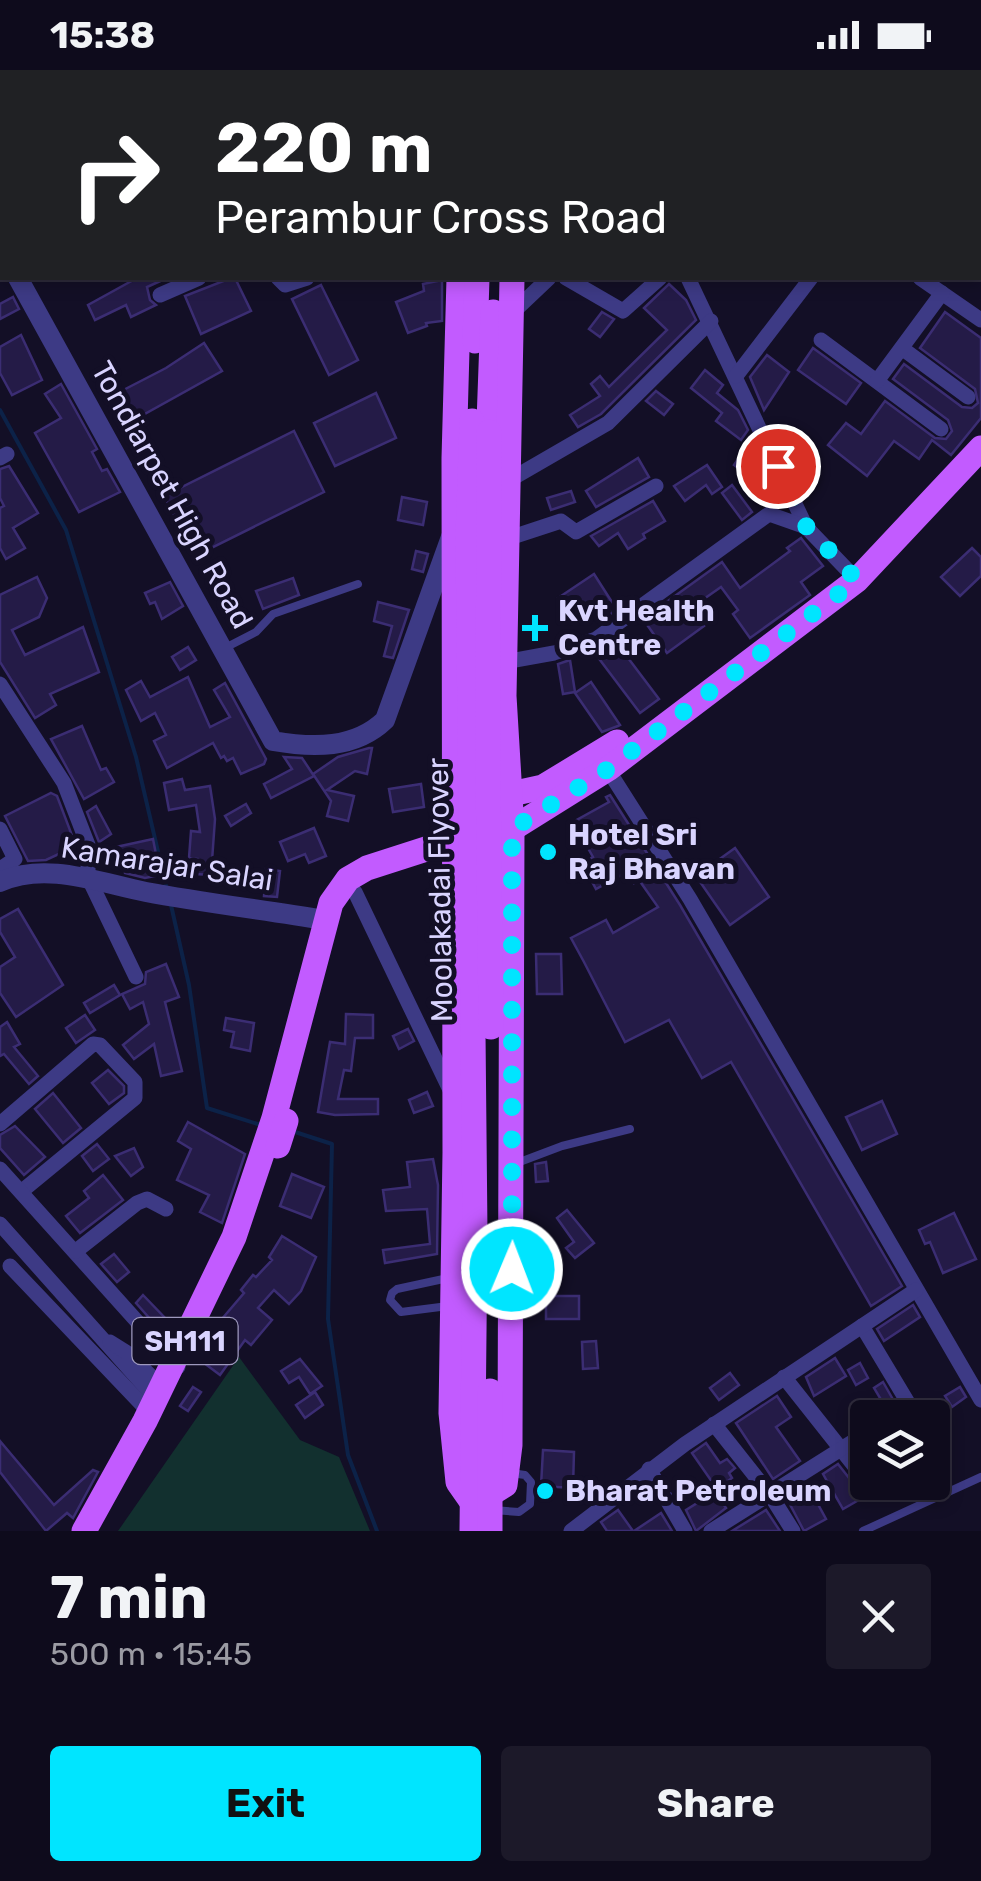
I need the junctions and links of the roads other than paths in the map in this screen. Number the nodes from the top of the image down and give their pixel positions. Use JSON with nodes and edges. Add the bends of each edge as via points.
{"nodes":[{"id":1,"x":19,"y":280,"type":"edge"},
{"id":2,"x":195,"y":280,"type":"edge"},
{"id":3,"x":459,"y":280,"type":"edge"},
{"id":4,"x":478,"y":280,"type":"edge"},
{"id":5,"x":495,"y":280,"type":"edge"},
{"id":6,"x":512,"y":280,"type":"edge"},
{"id":7,"x":547,"y":280,"type":"edge"},
{"id":8,"x":569,"y":280,"type":"edge"},
{"id":9,"x":658,"y":280,"type":"edge"},
{"id":10,"x":689,"y":280,"type":"edge"},
{"id":11,"x":809,"y":280,"type":"edge"},
{"id":12,"x":923,"y":280,"type":"edge"},
{"id":13,"x":942,"y":293,"type":"junction"},
{"id":14,"x":160,"y":296,"type":"dead end"},
{"id":15,"x":510,"y":315,"type":"junction"},
{"id":16,"x":981,"y":320,"type":"edge"},
{"id":17,"x":711,"y":321,"type":"junction"},
{"id":18,"x":821,"y":340,"type":"dead end"},
{"id":19,"x":903,"y":349,"type":"junction"},
{"id":20,"x":736,"y":376,"type":"junction"},
{"id":21,"x":878,"y":381,"type":"junction"},
{"id":22,"x":968,"y":397,"type":"dead end"},
{"id":23,"x":481,"y":422,"type":"junction"},
{"id":24,"x":981,"y":427,"type":"edge"},
{"id":25,"x":941,"y":429,"type":"dead end"},
{"id":26,"x":981,"y":448,"type":"edge"},
{"id":27,"x":506,"y":482,"type":"junction"},
{"id":28,"x":656,"y":486,"type":"dead end"},
{"id":29,"x":806,"y":526,"type":"junction"},
{"id":30,"x":454,"y":528,"type":"junction"},
{"id":31,"x":506,"y":540,"type":"junction"},
{"id":32,"x":853,"y":576,"type":"junction"},
{"id":33,"x":358,"y":584,"type":"dead end"},
{"id":34,"x":223,"y":649,"type":"junction"},
{"id":35,"x":504,"y":662,"type":"junction"},
{"id":36,"x":0,"y":684,"type":"edge"},
{"id":37,"x":453,"y":696,"type":"junction"},
{"id":38,"x":504,"y":696,"type":"junction"},
{"id":39,"x":603,"y":762,"type":"junction"},
{"id":40,"x":511,"y":794,"type":"junction"},
{"id":41,"x":0,"y":829,"type":"edge"},
{"id":42,"x":512,"y":829,"type":"junction"},
{"id":43,"x":454,"y":847,"type":"junction"},
{"id":44,"x":0,"y":869,"type":"edge"},
{"id":45,"x":88,"y":876,"type":"junction"},
{"id":46,"x":0,"y":882,"type":"edge"},
{"id":47,"x":355,"y":892,"type":"junction"},
{"id":48,"x":324,"y":920,"type":"junction"},
{"id":49,"x":512,"y":924,"type":"junction"},
{"id":50,"x":452,"y":925,"type":"junction"},
{"id":51,"x":136,"y":977,"type":"dead end"},
{"id":52,"x":455,"y":1102,"type":"junction"},
{"id":53,"x":280,"y":1119,"type":"junction"},
{"id":54,"x":0,"y":1124,"type":"edge"},
{"id":55,"x":630,"y":1129,"type":"dead end"},
{"id":56,"x":513,"y":1164,"type":"junction"},
{"id":57,"x":0,"y":1169,"type":"edge"},
{"id":58,"x":22,"y":1192,"type":"junction"},
{"id":59,"x":166,"y":1208,"type":"dead end"},
{"id":60,"x":4,"y":1233,"type":"edge"},
{"id":61,"x":76,"y":1250,"type":"junction"},
{"id":62,"x":10,"y":1266,"type":"dead end"},
{"id":63,"x":453,"y":1276,"type":"junction"},
{"id":64,"x":916,"y":1290,"type":"junction"},
{"id":65,"x":453,"y":1306,"type":"junction"},
{"id":66,"x":862,"y":1326,"type":"junction"},
{"id":67,"x":784,"y":1377,"type":"junction"},
{"id":68,"x":165,"y":1386,"type":"junction"},
{"id":69,"x":906,"y":1400,"type":"edge"},
{"id":70,"x":981,"y":1400,"type":"edge"},
{"id":71,"x":714,"y":1424,"type":"junction"},
{"id":72,"x":850,"y":1443,"type":"edge"},
{"id":73,"x":838,"y":1450,"type":"junction"},
{"id":74,"x":850,"y":1463,"type":"edge"},
{"id":75,"x":649,"y":1469,"type":"junction"},
{"id":76,"x":981,"y":1477,"type":"edge"},
{"id":77,"x":771,"y":1496,"type":"junction"},
{"id":78,"x":485,"y":1510,"type":"edge"},
{"id":79,"x":84,"y":1531,"type":"edge"},
{"id":80,"x":100,"y":1531,"type":"edge"},
{"id":81,"x":472,"y":1531,"type":"edge"},
{"id":82,"x":571,"y":1531,"type":"edge"},
{"id":83,"x":685,"y":1531,"type":"edge"},
{"id":84,"x":711,"y":1531,"type":"edge"},
{"id":85,"x":794,"y":1531,"type":"edge"},
{"id":86,"x":863,"y":1531,"type":"edge"}],
"edges":[{"from":1,"to":34,"type":"street","name":"Tondiarpet High Road"},
{"from":2,"to":14,"type":"street"},
{"from":3,"to":30,"type":"main road"},
{"from":4,"to":23,"type":"main road","name":"Moolakadai Flyover"},
{"from":5,"to":23,"type":"main road","name":"Moolakadai Flyover"},
{"from":6,"to":15,"type":"main road"},
{"from":7,"to":15,"type":"street"},
{"from":8,"to":9,"type":"street","via":[[623,311]]},
{"from":10,"to":17,"type":"street"},
{"from":11,"to":20,"type":"street"},
{"from":12,"to":13,"type":"street"},
{"from":13,"to":16,"type":"street"},
{"from":13,"to":19,"type":"street"},
{"from":15,"to":27,"type":"main road"},
{"from":17,"to":20,"type":"street"},
{"from":17,"to":27,"type":"street","via":[[608,423]]},
{"from":18,"to":21,"type":"street"},
{"from":19,"to":21,"type":"street"},
{"from":19,"to":22,"type":"street"},
{"from":20,"to":29,"type":"street"},
{"from":21,"to":25,"type":"street"},
{"from":23,"to":78,"type":"main road","name":"Moolakadai Flyover","bridge":true,"via":[[468,534]]},
{"from":24,"to":32,"type":"main road"},
{"from":26,"to":32,"type":"main road"},
{"from":27,"to":31,"type":"main road"},
{"from":28,"to":31,"type":"street","via":[[576,532],[561,521]]},
{"from":29,"to":32,"type":"street"},
{"from":29,"to":35,"type":"street","via":[[769,514],[596,638]]},
{"from":30,"to":34,"type":"street","name":"Tondiarpet High Road","via":[[385,720],[371,734],[307,747],[273,741]]},
{"from":30,"to":37,"type":"main road"},
{"from":31,"to":35,"type":"main road"},
{"from":32,"to":39,"type":"main road"},
{"from":33,"to":34,"type":"lane","via":[[273,614]]},
{"from":35,"to":38,"type":"main road"},
{"from":36,"to":45,"type":"street","via":[[64,782],[88,845]]},
{"from":37,"to":38,"type":"main road"},
{"from":37,"to":43,"type":"main road"},
{"from":38,"to":40,"type":"main road"},
{"from":39,"to":40,"type":"main road"},
{"from":39,"to":42,"type":"main road"},
{"from":39,"to":64,"type":"street"},
{"from":40,"to":42,"type":"main road"},
{"from":41,"to":44,"type":"street","via":[[15,859]]},
{"from":42,"to":49,"type":"main road"},
{"from":43,"to":47,"type":"main road"},
{"from":43,"to":48,"type":"main road","number":"SH111","via":[[367,868],[348,879]]},
{"from":43,"to":50,"type":"main road"},
{"from":45,"to":46,"type":"street","name":"Kamarajar Salai"},
{"from":45,"to":48,"type":"street","name":"Kamarajar Salai"},
{"from":45,"to":51,"type":"street"},
{"from":47,"to":52,"type":"street"},
{"from":47,"to":53,"type":"main road","number":"SH111"},
{"from":48,"to":53,"type":"main road","number":"SH111"},
{"from":49,"to":50,"type":"main road"},
{"from":49,"to":56,"type":"main road"},
{"from":50,"to":52,"type":"main road"},
{"from":52,"to":63,"type":"main road"},
{"from":53,"to":68,"type":"main road","number":"SH111","bridge":true,"via":[[248,1242]]},
{"from":54,"to":58,"type":"street","via":[[93,1044],[135,1082],[136,1098]]},
{"from":55,"to":56,"type":"lane"},
{"from":56,"to":78,"type":"main road","via":[[510,1445],[505,1485]]},
{"from":57,"to":58,"type":"street"},
{"from":58,"to":61,"type":"street"},
{"from":59,"to":61,"type":"street","via":[[148,1199],[137,1203]]},
{"from":60,"to":68,"type":"street","via":[[120,1361]]},
{"from":61,"to":68,"type":"street"},
{"from":62,"to":68,"type":"street"},
{"from":63,"to":65,"type":"main road"},
{"from":63,"to":65,"type":"lane","via":[[398,1288],[390,1300],[401,1312]]},
{"from":64,"to":66,"type":"street"},
{"from":64,"to":70,"type":"street"},
{"from":65,"to":78,"type":"main road","via":[[451,1413],[458,1482]]},
{"from":66,"to":67,"type":"street"},
{"from":66,"to":69,"type":"street"},
{"from":67,"to":71,"type":"street"},
{"from":67,"to":73,"type":"street"},
{"from":68,"to":79,"type":"main road","number":"SH111"},
{"from":68,"to":80,"type":"main road","number":"SH111"},
{"from":71,"to":75,"type":"street"},
{"from":71,"to":77,"type":"street"},
{"from":72,"to":73,"type":"street"},
{"from":73,"to":74,"type":"street"},
{"from":73,"to":77,"type":"street"},
{"from":75,"to":82,"type":"street"},
{"from":75,"to":83,"type":"street"},
{"from":76,"to":86,"type":"lane"},
{"from":77,"to":84,"type":"street"},
{"from":77,"to":85,"type":"street"},
{"from":78,"to":81,"type":"main road","name":"Moolakadai Flyover"}]}
